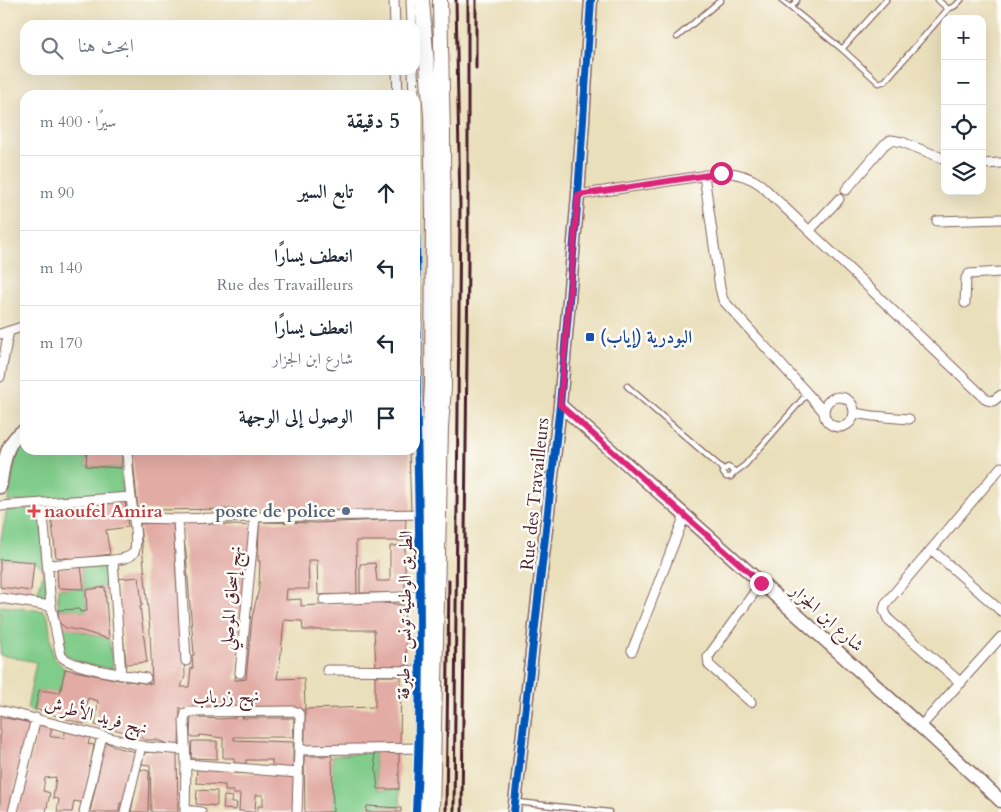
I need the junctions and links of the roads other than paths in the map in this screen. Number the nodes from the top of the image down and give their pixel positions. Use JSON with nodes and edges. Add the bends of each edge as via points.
{"nodes":[{"id":1,"x":394,"y":0,"type":"edge"},
{"id":2,"x":411,"y":0,"type":"edge"},
{"id":3,"x":422,"y":0,"type":"edge"},
{"id":4,"x":440,"y":0,"type":"edge"},
{"id":5,"x":591,"y":0,"type":"edge"},
{"id":6,"x":721,"y":0,"type":"edge"},
{"id":7,"x":781,"y":0,"type":"edge"},
{"id":8,"x":798,"y":0,"type":"edge"},
{"id":9,"x":886,"y":0,"type":"edge"},
{"id":10,"x":938,"y":0,"type":"edge"},
{"id":11,"x":961,"y":0,"type":"edge"},
{"id":12,"x":790,"y":8,"type":"junction"},
{"id":13,"x":948,"y":9,"type":"junction"},
{"id":14,"x":395,"y":20,"type":"edge"},
{"id":15,"x":412,"y":20,"type":"edge"},
{"id":16,"x":677,"y":38,"type":"dead end"},
{"id":17,"x":842,"y":49,"type":"junction"},
{"id":18,"x":397,"y":75,"type":"edge"},
{"id":19,"x":413,"y":75,"type":"edge"},
{"id":20,"x":398,"y":90,"type":"edge"},
{"id":21,"x":414,"y":90,"type":"edge"},
{"id":22,"x":941,"y":157,"type":"edge"},
{"id":23,"x":1001,"y":163,"type":"edge"},
{"id":24,"x":986,"y":164,"type":"edge"},
{"id":25,"x":704,"y":175,"type":"junction"},
{"id":26,"x":846,"y":190,"type":"dead end"},
{"id":27,"x":578,"y":195,"type":"junction"},
{"id":28,"x":839,"y":199,"type":"dead end"},
{"id":29,"x":1001,"y":219,"type":"edge"},
{"id":30,"x":937,"y":221,"type":"dead end"},
{"id":31,"x":809,"y":231,"type":"junction"},
{"id":32,"x":1001,"y":272,"type":"edge"},
{"id":33,"x":420,"y":278,"type":"edge"},
{"id":34,"x":965,"y":303,"type":"dead end"},
{"id":35,"x":20,"y":327,"type":"edge"},
{"id":36,"x":9,"y":330,"type":"junction"},
{"id":37,"x":0,"y":334,"type":"edge"},
{"id":38,"x":0,"y":377,"type":"edge"},
{"id":39,"x":627,"y":386,"type":"dead end"},
{"id":40,"x":808,"y":394,"type":"junction"},
{"id":41,"x":1001,"y":395,"type":"edge"},
{"id":42,"x":560,"y":405,"type":"junction"},
{"id":43,"x":824,"y":412,"type":"junction"},
{"id":44,"x":854,"y":412,"type":"junction"},
{"id":45,"x":910,"y":419,"type":"dead end"},
{"id":46,"x":425,"y":428,"type":"edge"},
{"id":47,"x":20,"y":433,"type":"edge"},
{"id":48,"x":127,"y":455,"type":"edge"},
{"id":49,"x":1001,"y":467,"type":"edge"},
{"id":50,"x":724,"y":470,"type":"junction"},
{"id":51,"x":734,"y":473,"type":"junction"},
{"id":52,"x":0,"y":487,"type":"edge"},
{"id":53,"x":131,"y":496,"type":"junction"},
{"id":54,"x":42,"y":503,"type":"junction"},
{"id":55,"x":0,"y":506,"type":"edge"},
{"id":56,"x":422,"y":514,"type":"junction"},
{"id":57,"x":685,"y":515,"type":"junction"},
{"id":58,"x":255,"y":517,"type":"junction"},
{"id":59,"x":134,"y":518,"type":"junction"},
{"id":60,"x":178,"y":519,"type":"junction"},
{"id":61,"x":932,"y":550,"type":"junction"},
{"id":62,"x":113,"y":560,"type":"junction"},
{"id":63,"x":49,"y":565,"type":"junction"},
{"id":64,"x":761,"y":583,"type":"junction"},
{"id":65,"x":421,"y":596,"type":"junction"},
{"id":66,"x":0,"y":598,"type":"edge"},
{"id":67,"x":324,"y":600,"type":"dead end"},
{"id":68,"x":51,"y":606,"type":"junction"},
{"id":69,"x":1001,"y":611,"type":"edge"},
{"id":70,"x":1001,"y":637,"type":"edge"},
{"id":71,"x":632,"y":651,"type":"dead end"},
{"id":72,"x":186,"y":661,"type":"dead end"},
{"id":73,"x":327,"y":670,"type":"dead end"},
{"id":74,"x":421,"y":670,"type":"junction"},
{"id":75,"x":240,"y":673,"type":"dead end"},
{"id":76,"x":121,"y":675,"type":"junction"},
{"id":77,"x":146,"y":678,"type":"dead end"},
{"id":78,"x":961,"y":684,"type":"junction"},
{"id":79,"x":751,"y":702,"type":"dead end"},
{"id":80,"x":0,"y":710,"type":"edge"},
{"id":81,"x":36,"y":718,"type":"junction"},
{"id":82,"x":921,"y":726,"type":"junction"},
{"id":83,"x":102,"y":736,"type":"junction"},
{"id":84,"x":141,"y":746,"type":"junction"},
{"id":85,"x":420,"y":748,"type":"junction"},
{"id":86,"x":185,"y":750,"type":"junction"},
{"id":87,"x":299,"y":750,"type":"junction"},
{"id":88,"x":186,"y":764,"type":"junction"},
{"id":89,"x":298,"y":772,"type":"junction"},
{"id":90,"x":1001,"y":801,"type":"edge"},
{"id":91,"x":517,"y":809,"type":"edge"},
{"id":92,"x":185,"y":811,"type":"edge"},
{"id":93,"x":13,"y":812,"type":"edge"},
{"id":94,"x":84,"y":812,"type":"edge"},
{"id":95,"x":125,"y":812,"type":"edge"},
{"id":96,"x":201,"y":812,"type":"edge"},
{"id":97,"x":297,"y":812,"type":"edge"},
{"id":98,"x":416,"y":812,"type":"edge"},
{"id":99,"x":420,"y":812,"type":"edge"},
{"id":100,"x":432,"y":812,"type":"edge"},
{"id":101,"x":609,"y":812,"type":"edge"}],
"edges":[{"from":1,"to":14,"type":"street"},
{"from":2,"to":15,"type":"street"},
{"from":3,"to":46,"type":"main road","name":"الطريق الوطنية تونس - طبرقة","via":[[431,117],[433,211],[432,383]]},
{"from":4,"to":46,"type":"main road","name":"الطريق الوطنية تونس - طبرقة","via":[[444,387]]},
{"from":5,"to":27,"type":"street","name":"Rue des Travailleurs"},
{"from":6,"to":16,"type":"lane"},
{"from":7,"to":12,"type":"lane"},
{"from":8,"to":12,"type":"lane"},
{"from":9,"to":17,"type":"lane"},
{"from":10,"to":13,"type":"lane"},
{"from":11,"to":13,"type":"lane"},
{"from":12,"to":17,"type":"lane"},
{"from":13,"to":17,"type":"lane","via":[[885,81],[879,82]]},
{"from":18,"to":20,"type":"street"},
{"from":19,"to":21,"type":"street"},
{"from":22,"to":26,"type":"street","via":[[891,140]]},
{"from":23,"to":24,"type":"street"},
{"from":25,"to":27,"type":"street"},
{"from":25,"to":31,"type":"street","via":[[730,172],[750,178]]},
{"from":25,"to":40,"type":"street","via":[[723,300]]},
{"from":27,"to":42,"type":"street","name":"Rue des Travailleurs"},
{"from":28,"to":31,"type":"street"},
{"from":29,"to":30,"type":"street"},
{"from":31,"to":41,"type":"street","via":[[987,400],[993,401]]},
{"from":32,"to":34,"type":"street","via":[[969,274]]},
{"from":33,"to":46,"type":"street"},
{"from":35,"to":36,"type":"street"},
{"from":36,"to":37,"type":"street"},
{"from":36,"to":38,"type":"street"},
{"from":39,"to":50,"type":"lane"},
{"from":40,"to":43,"type":"street"},
{"from":40,"to":51,"type":"lane","via":[[745,465]]},
{"from":42,"to":57,"type":"street","name":"شارع ابن الجزار"},
{"from":42,"to":91,"type":"street","name":"Rue des Travailleurs"},
{"from":43,"to":44,"type":"street","via":[[828,422],[838,427],[849,423]]},
{"from":43,"to":44,"type":"street","via":[[828,401],[839,397],[850,402]]},
{"from":44,"to":45,"type":"street"},
{"from":46,"to":56,"type":"main road","name":"الطريق الوطنية تونس - طبرقة"},
{"from":46,"to":100,"type":"main road","name":"الطريق الوطنية تونس - طبرقة"},
{"from":47,"to":52,"type":"street","via":[[8,448]]},
{"from":48,"to":53,"type":"street"},
{"from":49,"to":61,"type":"street"},
{"from":50,"to":51,"type":"lane","via":[[728,467]]},
{"from":50,"to":51,"type":"lane","via":[[724,476],[728,478]]},
{"from":53,"to":54,"type":"street"},
{"from":53,"to":59,"type":"street"},
{"from":54,"to":55,"type":"street"},
{"from":54,"to":63,"type":"street"},
{"from":56,"to":58,"type":"street"},
{"from":56,"to":65,"type":"main road","name":"الطريق الوطنية تونس - طبرقة"},
{"from":57,"to":64,"type":"street","name":"شارع ابن الجزار"},
{"from":57,"to":71,"type":"street"},
{"from":58,"to":60,"type":"street"},
{"from":58,"to":75,"type":"street","name":"نهج إسحاق الموصلي"},
{"from":59,"to":60,"type":"street"},
{"from":59,"to":62,"type":"street","via":[[134,553]]},
{"from":60,"to":72,"type":"street"},
{"from":61,"to":69,"type":"street"},
{"from":61,"to":78,"type":"street","via":[[886,603],[884,610],[888,619]]},
{"from":62,"to":63,"type":"street"},
{"from":62,"to":76,"type":"street"},
{"from":63,"to":68,"type":"street"},
{"from":64,"to":79,"type":"street","via":[[708,657],[709,665]]},
{"from":64,"to":82,"type":"street","name":"شارع ابن الجزار"},
{"from":65,"to":67,"type":"street"},
{"from":65,"to":74,"type":"main road","name":"الطريق الوطنية تونس - طبرقة"},
{"from":66,"to":68,"type":"street"},
{"from":68,"to":76,"type":"street","via":[[62,658]]},
{"from":70,"to":78,"type":"street"},
{"from":73,"to":74,"type":"street"},
{"from":74,"to":85,"type":"main road","name":"الطريق الوطنية تونس - طبرقة"},
{"from":76,"to":77,"type":"street"},
{"from":78,"to":82,"type":"street"},
{"from":80,"to":81,"type":"street","name":"نهج فريد الأطرش"},
{"from":81,"to":83,"type":"street","name":"نهج فريد الأطرش"},
{"from":81,"to":93,"type":"street"},
{"from":82,"to":90,"type":"street","name":"شارع ابن الجزار"},
{"from":83,"to":84,"type":"street","name":"نهج فريد الأطرش"},
{"from":83,"to":94,"type":"street"},
{"from":84,"to":86,"type":"street","name":"نهج فريد الأطرش"},
{"from":84,"to":95,"type":"street"},
{"from":85,"to":87,"type":"street"},
{"from":85,"to":98,"type":"street"},
{"from":85,"to":99,"type":"main road","name":"الطريق الوطنية تونس - طبرقة"},
{"from":86,"to":87,"type":"street","name":"نهج زرياب","via":[[184,720],[187,712],[294,711],[300,716]]},
{"from":86,"to":88,"type":"street","name":"نهج زرياب"},
{"from":87,"to":89,"type":"street"},
{"from":88,"to":89,"type":"street"},
{"from":88,"to":92,"type":"street","name":"نهج زرياب"},
{"from":89,"to":97,"type":"street"},
{"from":91,"to":101,"type":"lane"},
{"from":92,"to":96,"type":"street"}]}
